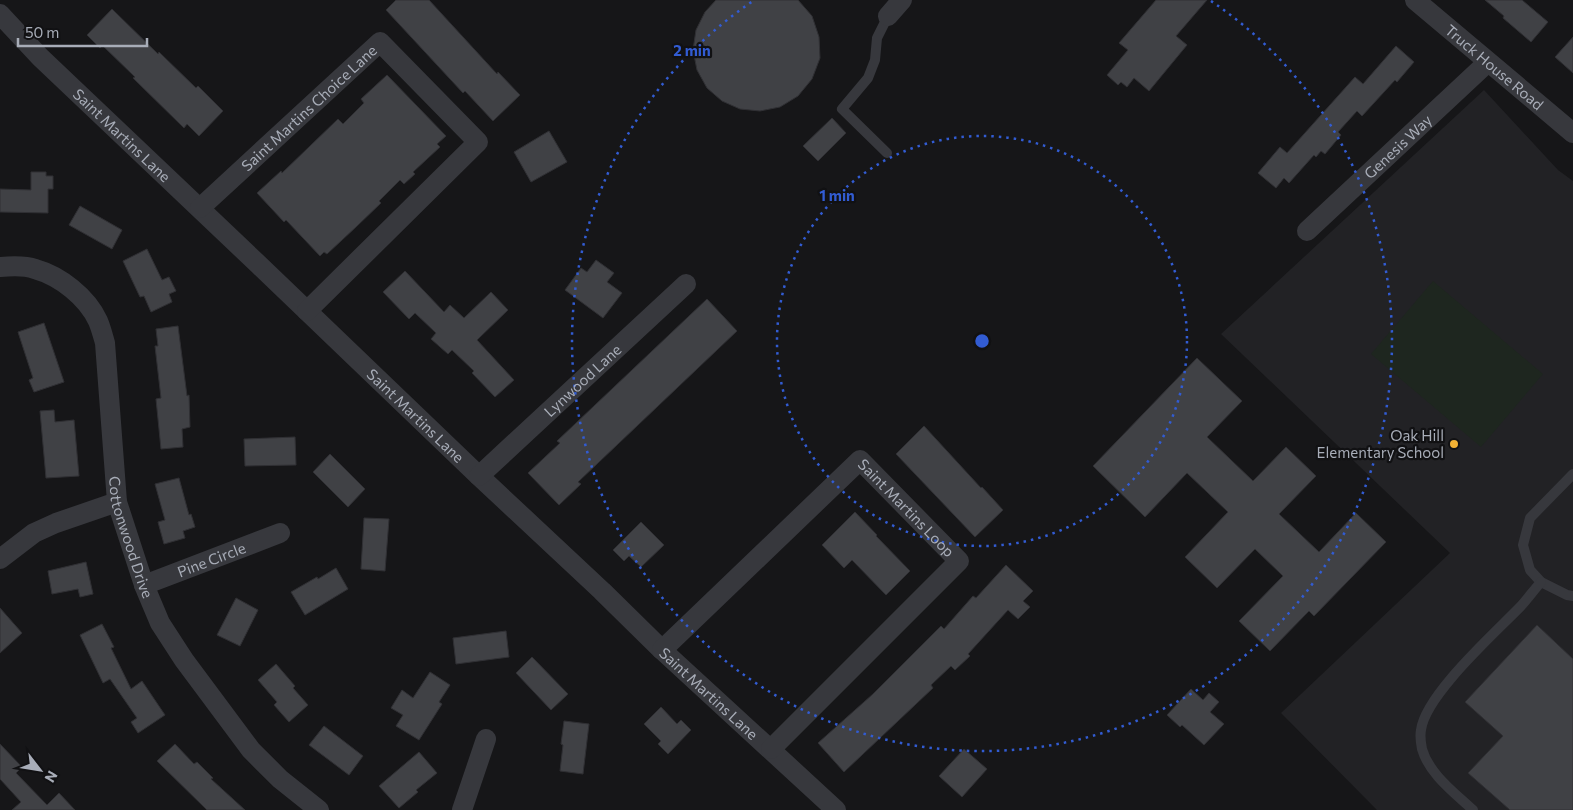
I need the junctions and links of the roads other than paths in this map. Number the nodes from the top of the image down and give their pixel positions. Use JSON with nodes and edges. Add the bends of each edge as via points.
{"nodes":[{"id":1,"x":902,"y":0,"type":"edge"},
{"id":2,"x":1415,"y":0,"type":"edge"},
{"id":3,"x":0,"y":14,"type":"edge"},
{"id":4,"x":888,"y":16,"type":"joint"},
{"id":5,"x":1488,"y":62,"type":"junction"},
{"id":6,"x":1573,"y":133,"type":"edge"},
{"id":7,"x":888,"y":153,"type":"dead end"},
{"id":8,"x":200,"y":208,"type":"junction"},
{"id":9,"x":1307,"y":231,"type":"dead end"},
{"id":10,"x":0,"y":267,"type":"edge"},
{"id":11,"x":686,"y":284,"type":"dead end"},
{"id":12,"x":307,"y":311,"type":"junction"},
{"id":13,"x":1573,"y":474,"type":"edge"},
{"id":14,"x":479,"y":476,"type":"junction"},
{"id":15,"x":116,"y":502,"type":"junction"},
{"id":16,"x":280,"y":533,"type":"dead end"},
{"id":17,"x":0,"y":559,"type":"edge"},
{"id":18,"x":1541,"y":582,"type":"junction"},
{"id":19,"x":144,"y":585,"type":"junction"},
{"id":20,"x":1573,"y":596,"type":"edge"},
{"id":21,"x":662,"y":650,"type":"junction"},
{"id":22,"x":486,"y":739,"type":"dead end"},
{"id":23,"x":771,"y":749,"type":"junction"},
{"id":24,"x":319,"y":810,"type":"edge"},
{"id":25,"x":462,"y":810,"type":"edge"},
{"id":26,"x":836,"y":810,"type":"edge"},
{"id":27,"x":1473,"y":810,"type":"edge"}],
"edges":[{"from":1,"to":4,"type":"street"},
{"from":2,"to":5,"type":"street","name":"Truck House Road"},
{"from":3,"to":8,"type":"street","name":"Saint Martins Lane","via":[[40,57]]},
{"from":4,"to":7,"type":"lane","via":[[876,38],[875,60],[868,78],[842,109]]},
{"from":5,"to":6,"type":"street","name":"Truck House Road"},
{"from":5,"to":9,"type":"street","name":"Genesis Way"},
{"from":8,"to":12,"type":"street","name":"Saint Martins Lane"},
{"from":8,"to":12,"type":"street","name":"Saint Martins Choice Lane","via":[[380,42],[478,142]]},
{"from":10,"to":15,"type":"street","name":"Cottonwood Drive","via":[[35,269],[57,278],[84,300],[98,322],[105,343]]},
{"from":11,"to":14,"type":"street","name":"Lynwood Lane"},
{"from":12,"to":14,"type":"street","name":"Saint Martins Lane"},
{"from":13,"to":18,"type":"lane","via":[[1530,518],[1523,545],[1530,570]]},
{"from":14,"to":21,"type":"street","name":"Saint Martins Lane"},
{"from":15,"to":17,"type":"street","via":[[34,533]]},
{"from":15,"to":19,"type":"street","name":"Cottonwood Drive"},
{"from":16,"to":19,"type":"street","name":"Pine Circle"},
{"from":18,"to":20,"type":"lane"},
{"from":18,"to":27,"type":"lane","via":[[1457,672],[1428,710],[1421,729],[1422,749],[1430,766],[1446,786]]},
{"from":19,"to":24,"type":"street","name":"Cottonwood Drive","via":[[169,638],[251,750],[280,779]]},
{"from":21,"to":23,"type":"street","name":"Saint Martins Lane"},
{"from":21,"to":23,"type":"street","name":"Saint Martins Loop","via":[[860,460],[959,561]]},
{"from":22,"to":25,"type":"street"},
{"from":23,"to":26,"type":"street","name":"Saint Martins Lane"}]}
